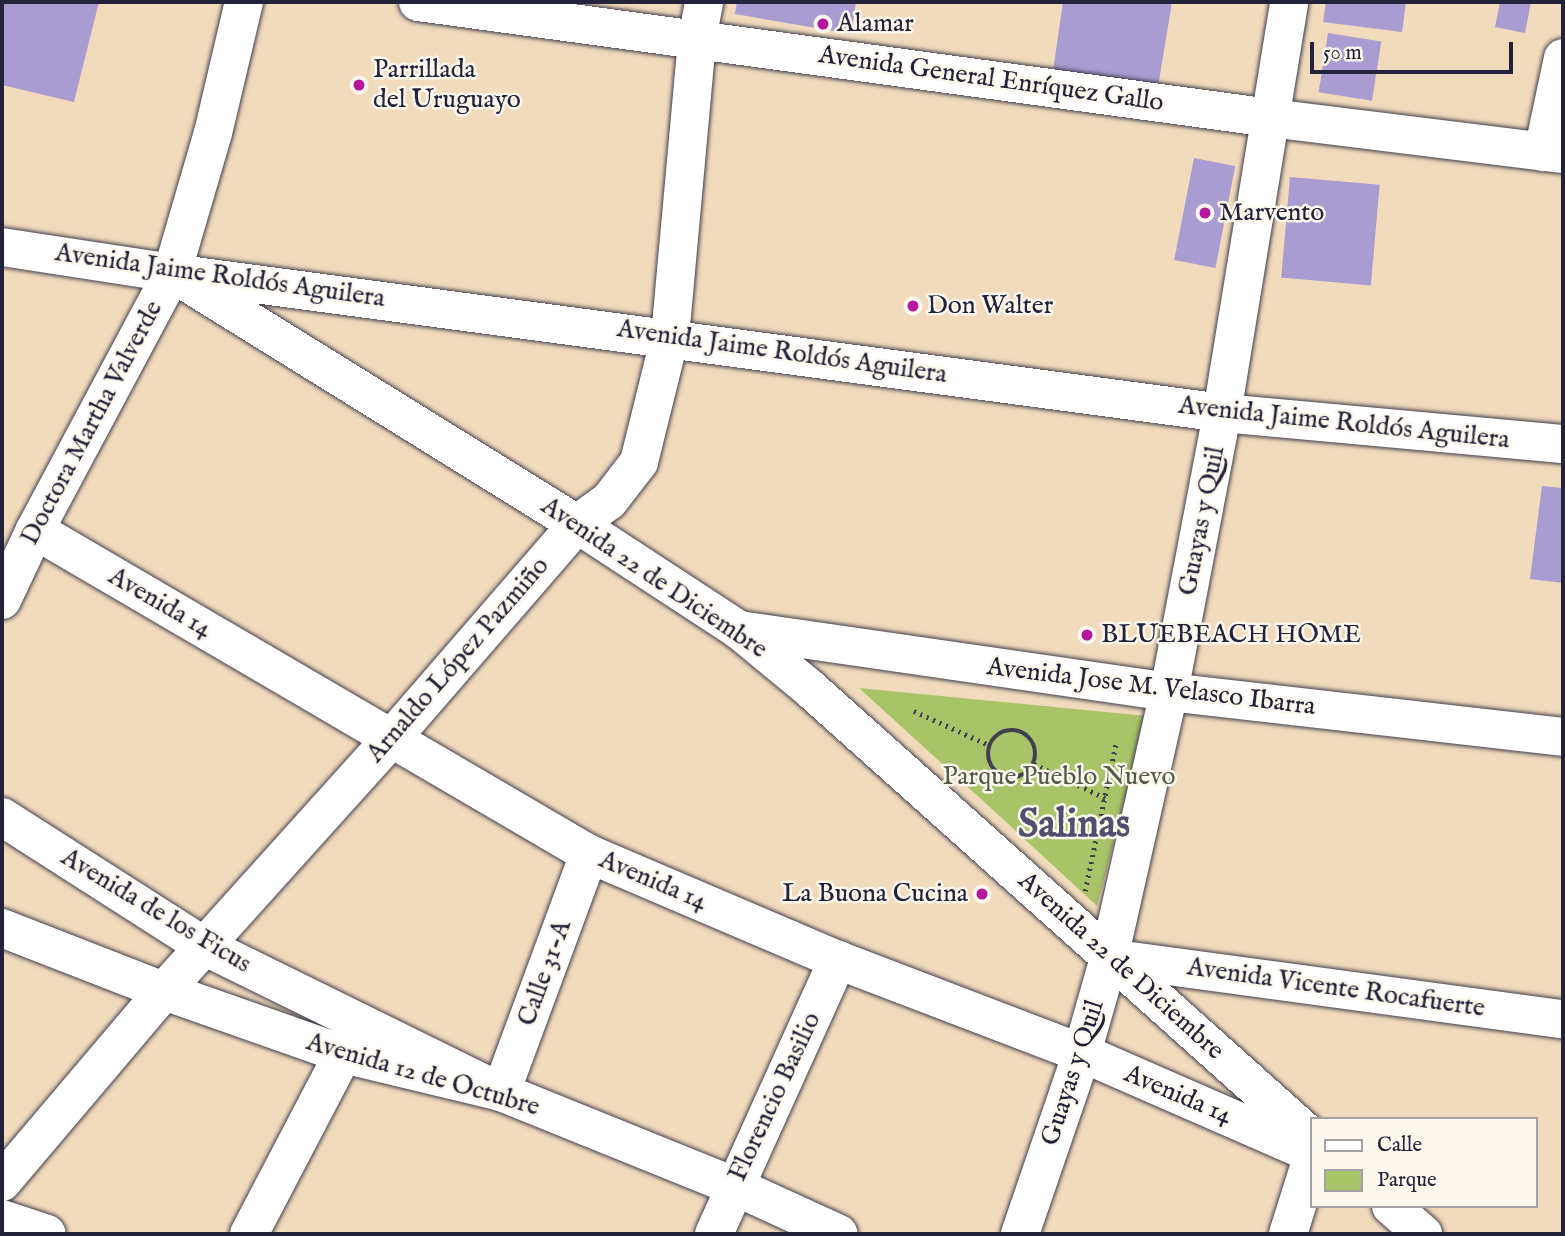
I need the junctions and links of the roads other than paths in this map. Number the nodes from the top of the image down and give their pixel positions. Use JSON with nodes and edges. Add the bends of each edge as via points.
{"nodes":[{"id":1,"x":244,"y":2,"type":"edge"},
{"id":2,"x":418,"y":2,"type":"edge"},
{"id":3,"x":704,"y":2,"type":"edge"},
{"id":4,"x":1289,"y":2,"type":"edge"},
{"id":5,"x":697,"y":38,"type":"junction"},
{"id":6,"x":1563,"y":58,"type":"edge"},
{"id":7,"x":1270,"y":118,"type":"junction"},
{"id":8,"x":1553,"y":153,"type":"edge"},
{"id":9,"x":2,"y":247,"type":"edge"},
{"id":10,"x":172,"y":273,"type":"junction"},
{"id":11,"x":670,"y":337,"type":"junction"},
{"id":12,"x":1222,"y":412,"type":"junction"},
{"id":13,"x":1563,"y":444,"type":"edge"},
{"id":14,"x":577,"y":524,"type":"junction"},
{"id":15,"x":35,"y":530,"type":"junction"},
{"id":16,"x":2,"y":600,"type":"edge"},
{"id":17,"x":739,"y":630,"type":"junction"},
{"id":18,"x":1169,"y":692,"type":"junction"},
{"id":19,"x":1563,"y":737,"type":"edge"},
{"id":20,"x":391,"y":739,"type":"junction"},
{"id":21,"x":2,"y":817,"type":"edge"},
{"id":22,"x":589,"y":854,"type":"junction"},
{"id":23,"x":2,"y":928,"type":"edge"},
{"id":24,"x":204,"y":946,"type":"junction"},
{"id":25,"x":1109,"y":958,"type":"junction"},
{"id":26,"x":838,"y":960,"type":"junction"},
{"id":27,"x":163,"y":991,"type":"junction"},
{"id":28,"x":1563,"y":1019,"type":"edge"},
{"id":29,"x":1082,"y":1053,"type":"junction"},
{"id":30,"x":343,"y":1054,"type":"junction"},
{"id":31,"x":501,"y":1092,"type":"junction"},
{"id":32,"x":1310,"y":1135,"type":"edge"},
{"id":33,"x":1310,"y":1153,"type":"edge"},
{"id":34,"x":1310,"y":1164,"type":"edge"},
{"id":35,"x":2,"y":1182,"type":"edge"},
{"id":36,"x":734,"y":1186,"type":"junction"},
{"id":37,"x":1393,"y":1208,"type":"edge"},
{"id":38,"x":2,"y":1219,"type":"edge"},
{"id":39,"x":47,"y":1234,"type":"edge"},
{"id":40,"x":249,"y":1234,"type":"edge"},
{"id":41,"x":714,"y":1234,"type":"edge"},
{"id":42,"x":839,"y":1234,"type":"edge"},
{"id":43,"x":1020,"y":1234,"type":"edge"},
{"id":44,"x":1288,"y":1234,"type":"edge"},
{"id":45,"x":1423,"y":1234,"type":"edge"}],
"edges":[{"from":1,"to":10,"type":"street","name":"Doctora Martha Valverde","via":[[213,133]]},
{"from":2,"to":5,"type":"street","name":"Avenida General Enríquez Gallo"},
{"from":3,"to":5,"type":"street","name":"Arnaldo López Pazmiño"},
{"from":4,"to":7,"type":"street","name":"Guayas y Quil"},
{"from":5,"to":7,"type":"street","name":"Avenida General Enríquez Gallo"},
{"from":5,"to":11,"type":"street","name":"Arnaldo López Pazmiño"},
{"from":6,"to":8,"type":"street"},
{"from":7,"to":8,"type":"street","name":"Avenida General Enríquez Gallo"},
{"from":7,"to":12,"type":"street","name":"Guayas y Quil"},
{"from":9,"to":10,"type":"street","name":"Avenida Jaime Roldós Aguilera"},
{"from":10,"to":11,"type":"street","name":"Avenida Jaime Roldós Aguilera"},
{"from":10,"to":14,"type":"street","name":"Avenida 22 de Diciembre"},
{"from":10,"to":15,"type":"street","name":"Doctora Martha Valverde"},
{"from":11,"to":12,"type":"street","name":"Avenida Jaime Roldós Aguilera"},
{"from":11,"to":14,"type":"street","name":"Arnaldo López Pazmiño","via":[[639,462],[609,501]]},
{"from":12,"to":13,"type":"street","name":"Avenida Jaime Roldós Aguilera"},
{"from":12,"to":18,"type":"street","name":"Guayas y Quil"},
{"from":14,"to":17,"type":"street","name":"Avenida 22 de Diciembre"},
{"from":14,"to":20,"type":"street","name":"Arnaldo López Pazmiño"},
{"from":15,"to":16,"type":"street","name":"Doctora Martha Valverde"},
{"from":15,"to":20,"type":"street","name":"Avenida 14"},
{"from":17,"to":18,"type":"street","name":"Avenida Jose M. Velasco Ibarra"},
{"from":17,"to":25,"type":"street","name":"Avenida 22 de Diciembre"},
{"from":18,"to":19,"type":"street","name":"Avenida Jose M. Velasco Ibarra"},
{"from":18,"to":25,"type":"street","name":"Guayas y Quil"},
{"from":20,"to":22,"type":"street","name":"Avenida 14"},
{"from":20,"to":24,"type":"street","name":"Arnaldo López Pazmiño"},
{"from":21,"to":24,"type":"street","name":"Avenida de los Ficus"},
{"from":22,"to":26,"type":"street","name":"Avenida 14"},
{"from":22,"to":31,"type":"street","name":"Calle 31-A"},
{"from":23,"to":27,"type":"street","name":"Avenida 12 de Octubre"},
{"from":24,"to":27,"type":"street","name":"Arnaldo López Pazmiño"},
{"from":24,"to":31,"type":"street","name":"Avenida de los Ficus"},
{"from":25,"to":28,"type":"street","name":"Avenida Vicente Rocafuerte"},
{"from":25,"to":29,"type":"street","name":"Guayas y Quil"},
{"from":25,"to":32,"type":"street","name":"Avenida 22 de Diciembre"},
{"from":26,"to":29,"type":"street","name":"Avenida 14"},
{"from":26,"to":36,"type":"street","name":"Florencio Basilio"},
{"from":27,"to":30,"type":"street","name":"Avenida 12 de Octubre"},
{"from":27,"to":35,"type":"street","name":"Arnaldo López Pazmiño"},
{"from":29,"to":33,"type":"street","name":"Avenida 14"},
{"from":29,"to":43,"type":"street","name":"Guayas y Quil"},
{"from":30,"to":31,"type":"street","name":"Avenida 12 de Octubre"},
{"from":30,"to":40,"type":"street"},
{"from":31,"to":36,"type":"street","name":"Avenida 12 de Octubre"},
{"from":34,"to":44,"type":"street"},
{"from":36,"to":41,"type":"street","name":"Florencio Basilio"},
{"from":36,"to":42,"type":"street","name":"Avenida 12 de Octubre"},
{"from":37,"to":45,"type":"street"},
{"from":38,"to":39,"type":"street"}]}
